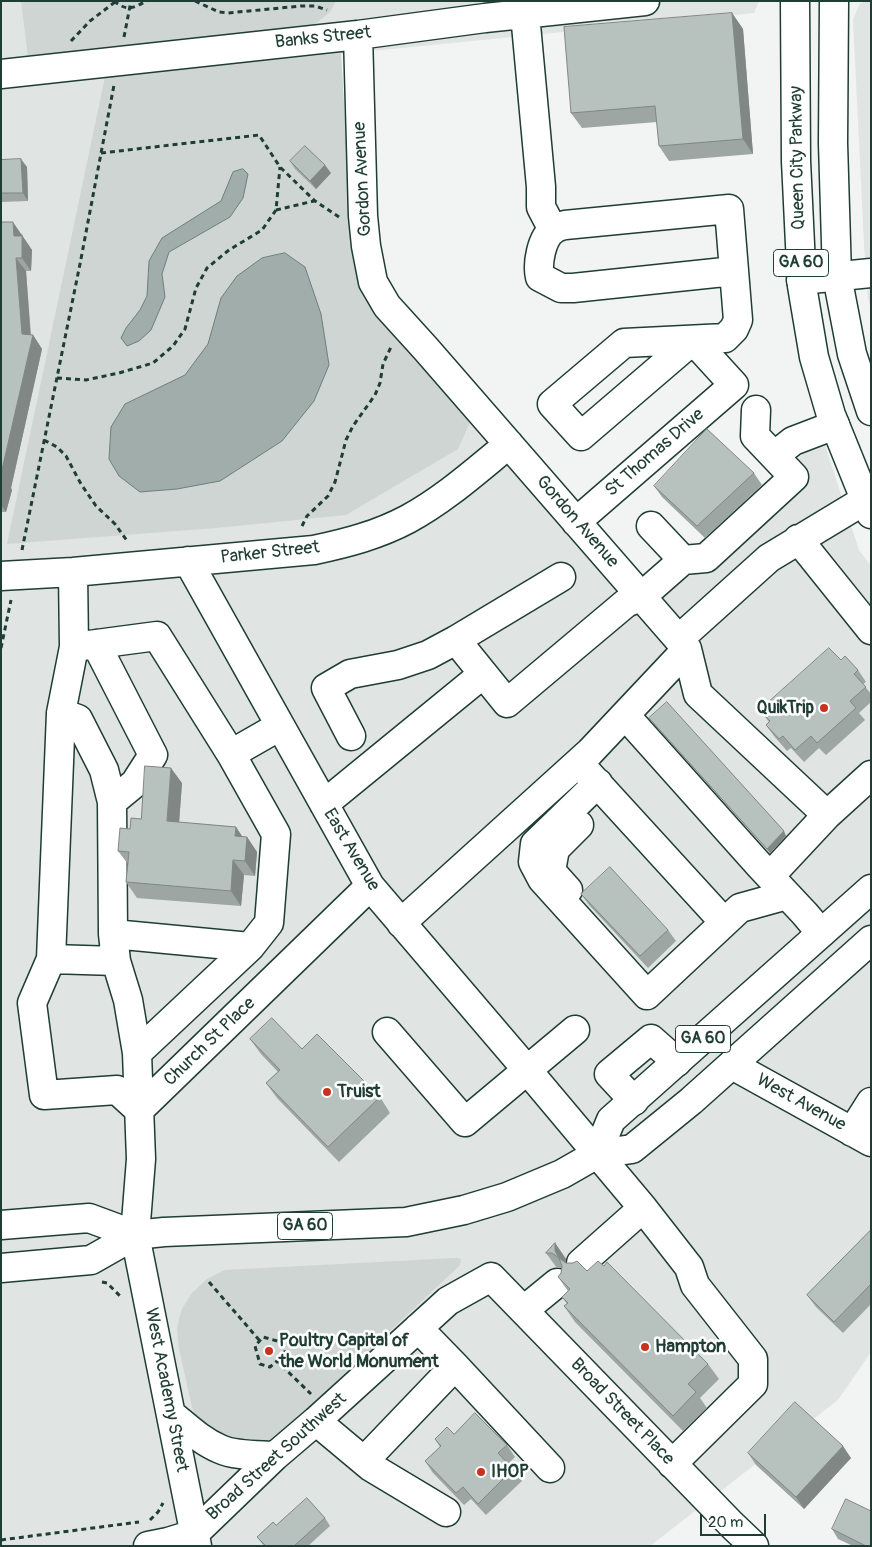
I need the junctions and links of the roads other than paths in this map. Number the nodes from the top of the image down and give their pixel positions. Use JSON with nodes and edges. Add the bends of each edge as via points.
{"nodes":[{"id":1,"x":645,"y":1,"type":"edge"},
{"id":2,"x":795,"y":1,"type":"edge"},
{"id":3,"x":834,"y":1,"type":"edge"},
{"id":4,"x":525,"y":14,"type":"junction"},
{"id":5,"x":358,"y":35,"type":"junction"},
{"id":6,"x":1,"y":74,"type":"edge"},
{"id":7,"x":553,"y":230,"type":"junction"},
{"id":8,"x":734,"y":271,"type":"junction"},
{"id":9,"x":871,"y":272,"type":"edge"},
{"id":10,"x":837,"y":276,"type":"junction"},
{"id":11,"x":801,"y":280,"type":"junction"},
{"id":12,"x":693,"y":340,"type":"junction"},
{"id":13,"x":756,"y":410,"type":"dead end"},
{"id":14,"x":871,"y":410,"type":"edge"},
{"id":15,"x":835,"y":425,"type":"junction"},
{"id":16,"x":509,"y":444,"type":"junction"},
{"id":17,"x":774,"y":456,"type":"junction"},
{"id":18,"x":868,"y":507,"type":"edge"},
{"id":19,"x":576,"y":522,"type":"junction"},
{"id":20,"x":651,"y":526,"type":"dead end"},
{"id":21,"x":798,"y":540,"type":"junction"},
{"id":22,"x":683,"y":560,"type":"junction"},
{"id":23,"x":188,"y":562,"type":"junction"},
{"id":24,"x":73,"y":572,"type":"junction"},
{"id":25,"x":561,"y":577,"type":"dead end"},
{"id":26,"x":7,"y":584,"type":"edge"},
{"id":27,"x":642,"y":596,"type":"junction"},
{"id":28,"x":871,"y":630,"type":"edge"},
{"id":29,"x":456,"y":640,"type":"junction"},
{"id":30,"x":683,"y":644,"type":"junction"},
{"id":31,"x":85,"y":646,"type":"junction"},
{"id":32,"x":484,"y":674,"type":"junction"},
{"id":33,"x":61,"y":713,"type":"junction"},
{"id":34,"x":625,"y":715,"type":"junction"},
{"id":35,"x":280,"y":726,"type":"junction"},
{"id":36,"x":351,"y":736,"type":"dead end"},
{"id":37,"x":231,"y":754,"type":"junction"},
{"id":38,"x":578,"y":762,"type":"junction"},
{"id":39,"x":871,"y":775,"type":"edge"},
{"id":40,"x":603,"y":789,"type":"junction"},
{"id":41,"x":112,"y":802,"type":"junction"},
{"id":42,"x":324,"y":804,"type":"junction"},
{"id":43,"x":827,"y":815,"type":"junction"},
{"id":44,"x":772,"y":879,"type":"junction"},
{"id":45,"x":370,"y":886,"type":"junction"},
{"id":46,"x":871,"y":889,"type":"edge"},
{"id":47,"x":732,"y":915,"type":"junction"},
{"id":48,"x":401,"y":923,"type":"junction"},
{"id":49,"x":821,"y":933,"type":"junction"},
{"id":50,"x":871,"y":940,"type":"edge"},
{"id":51,"x":250,"y":947,"type":"junction"},
{"id":52,"x":115,"y":948,"type":"junction"},
{"id":53,"x":51,"y":959,"type":"junction"},
{"id":54,"x":575,"y":1030,"type":"dead end"},
{"id":55,"x":387,"y":1032,"type":"dead end"},
{"id":56,"x":137,"y":1053,"type":"junction"},
{"id":57,"x":677,"y":1062,"type":"junction"},
{"id":58,"x":732,"y":1065,"type":"junction"},
{"id":59,"x":528,"y":1071,"type":"junction"},
{"id":60,"x":634,"y":1101,"type":"junction"},
{"id":61,"x":871,"y":1102,"type":"edge"},
{"id":62,"x":139,"y":1110,"type":"junction"},
{"id":63,"x":861,"y":1137,"type":"edge"},
{"id":64,"x":597,"y":1154,"type":"junction"},
{"id":65,"x":643,"y":1208,"type":"junction"},
{"id":66,"x":1,"y":1225,"type":"edge"},
{"id":67,"x":135,"y":1235,"type":"junction"},
{"id":68,"x":581,"y":1263,"type":"edge"},
{"id":69,"x":1,"y":1268,"type":"edge"},
{"id":70,"x":491,"y":1277,"type":"joint"},
{"id":71,"x":557,"y":1284,"type":"dead end"},
{"id":72,"x":524,"y":1310,"type":"junction"},
{"id":73,"x":418,"y":1328,"type":"junction"},
{"id":74,"x":455,"y":1366,"type":"junction"},
{"id":75,"x":317,"y":1411,"type":"junction"},
{"id":76,"x":172,"y":1414,"type":"junction"},
{"id":77,"x":275,"y":1456,"type":"junction"},
{"id":78,"x":364,"y":1461,"type":"junction"},
{"id":79,"x":672,"y":1464,"type":"junction"},
{"id":80,"x":550,"y":1468,"type":"dead end"},
{"id":81,"x":446,"y":1512,"type":"dead end"},
{"id":82,"x":195,"y":1540,"type":"edge"},
{"id":83,"x":148,"y":1546,"type":"edge"},
{"id":84,"x":754,"y":1546,"type":"edge"}],
"edges":[{"from":1,"to":4,"type":"street","name":"Banks Street"},
{"from":2,"to":11,"type":"street","name":"Queen City Parkway","number":"GA 60"},
{"from":3,"to":10,"type":"street","name":"Queen City Parkway","number":"GA 60","via":[[833,143]]},
{"from":4,"to":5,"type":"street","name":"Banks Street"},
{"from":4,"to":7,"type":"street","via":[[541,187],[540,207]]},
{"from":5,"to":6,"type":"street","name":"Banks Street"},
{"from":5,"to":16,"type":"street","name":"Gordon Avenue","via":[[363,216],[373,282],[387,306]]},
{"from":7,"to":8,"type":"street","via":[[565,225],[730,209]]},
{"from":7,"to":8,"type":"street","via":[[544,242],[538,268],[540,277],[561,288]]},
{"from":8,"to":12,"type":"street","via":[[738,320],[734,329],[725,338]]},
{"from":9,"to":10,"type":"street"},
{"from":10,"to":11,"type":"street"},
{"from":10,"to":14,"type":"street","name":"Queen City Parkway","number":"GA 60","via":[[852,354]]},
{"from":11,"to":15,"type":"street","name":"Queen City Parkway","number":"GA 60","via":[[814,357]]},
{"from":12,"to":12,"type":"street","via":[[581,436],[552,404],[624,343]]},
{"from":12,"to":19,"type":"street","name":"St Thomas Drive","via":[[734,385]]},
{"from":13,"to":17,"type":"street","via":[[756,436]]},
{"from":15,"to":17,"type":"street","via":[[793,441]]},
{"from":15,"to":18,"type":"street","name":"Queen City Parkway","number":"GA 60"},
{"from":16,"to":19,"type":"street","name":"Gordon Avenue"},
{"from":16,"to":23,"type":"street","name":"Parker Street","via":[[437,501],[378,533],[347,544],[314,550]]},
{"from":17,"to":22,"type":"street","via":[[794,477],[706,558]]},
{"from":18,"to":21,"type":"street"},
{"from":19,"to":27,"type":"street","name":"Gordon Avenue"},
{"from":20,"to":22,"type":"street"},
{"from":21,"to":28,"type":"street"},
{"from":21,"to":30,"type":"street","via":[[769,558]]},
{"from":22,"to":27,"type":"street"},
{"from":23,"to":24,"type":"street","name":"Parker Street"},
{"from":23,"to":35,"type":"street","name":"East Avenue"},
{"from":24,"to":26,"type":"street","name":"Parker Street"},
{"from":24,"to":31,"type":"street"},
{"from":25,"to":29,"type":"street"},
{"from":27,"to":30,"type":"street","name":"Gordon Avenue"},
{"from":27,"to":32,"type":"street","via":[[626,602],[508,703]]},
{"from":29,"to":32,"type":"street"},
{"from":29,"to":36,"type":"street","via":[[428,655],[398,665],[350,674],[326,688]]},
{"from":30,"to":34,"type":"street"},
{"from":30,"to":43,"type":"street","via":[[698,694]]},
{"from":31,"to":33,"type":"street"},
{"from":31,"to":37,"type":"street","via":[[157,636]]},
{"from":31,"to":41,"type":"street","via":[[153,755],[135,783]]},
{"from":32,"to":42,"type":"street"},
{"from":33,"to":41,"type":"street","via":[[78,719],[104,770]]},
{"from":33,"to":53,"type":"street"},
{"from":34,"to":38,"type":"street"},
{"from":34,"to":44,"type":"street"},
{"from":35,"to":37,"type":"street"},
{"from":35,"to":42,"type":"street","name":"East Avenue"},
{"from":37,"to":51,"type":"street","via":[[276,834],[269,924]]},
{"from":38,"to":40,"type":"street"},
{"from":38,"to":48,"type":"street"},
{"from":39,"to":43,"type":"street"},
{"from":40,"to":47,"type":"street"},
{"from":40,"to":47,"type":"street","via":[[535,844],[533,862],[542,879],[642,990]]},
{"from":41,"to":52,"type":"street"},
{"from":42,"to":45,"type":"street","name":"East Avenue"},
{"from":43,"to":44,"type":"street"},
{"from":44,"to":47,"type":"street"},
{"from":44,"to":47,"type":"street"},
{"from":44,"to":49,"type":"street"},
{"from":45,"to":48,"type":"street","name":"East Avenue"},
{"from":45,"to":62,"type":"street","name":"Church St Place"},
{"from":46,"to":49,"type":"street","number":"GA 60"},
{"from":48,"to":59,"type":"street","name":"East Avenue"},
{"from":49,"to":57,"type":"street","number":"GA 60"},
{"from":50,"to":58,"type":"street","number":"GA 60"},
{"from":51,"to":52,"type":"street"},
{"from":51,"to":56,"type":"street"},
{"from":52,"to":53,"type":"street"},
{"from":52,"to":56,"type":"street"},
{"from":53,"to":62,"type":"street","via":[[32,1003],[44,1095],[117,1090]]},
{"from":54,"to":59,"type":"street"},
{"from":55,"to":59,"type":"street","via":[[466,1122]]},
{"from":56,"to":62,"type":"street"},
{"from":57,"to":60,"type":"street","number":"GA 60"},
{"from":57,"to":60,"type":"street","via":[[651,1039],[609,1074]]},
{"from":58,"to":63,"type":"street","name":"West Avenue"},
{"from":58,"to":64,"type":"street","number":"GA 60","via":[[632,1149]]},
{"from":59,"to":64,"type":"street","name":"East Avenue"},
{"from":60,"to":64,"type":"street","number":"GA 60","via":[[612,1120]]},
{"from":61,"to":63,"type":"street"},
{"from":62,"to":67,"type":"street","via":[[141,1159]]},
{"from":64,"to":65,"type":"street","name":"East Avenue"},
{"from":64,"to":67,"type":"street","number":"GA 60","via":[[562,1174],[507,1197],[406,1222]]},
{"from":65,"to":68,"type":"street"},
{"from":65,"to":79,"type":"street","name":"East Avenue","via":[[689,1267],[695,1286],[753,1359],[753,1384]]},
{"from":66,"to":67,"type":"street","number":"GA 60","via":[[89,1218]]},
{"from":67,"to":69,"type":"street","number":"GA 60","via":[[91,1260]]},
{"from":67,"to":76,"type":"street","name":"West Academy Street"},
{"from":70,"to":72,"type":"street","name":"Broad Street Place"},
{"from":70,"to":73,"type":"street","name":"Broad Street Southwest","via":[[448,1301]]},
{"from":71,"to":72,"type":"street"},
{"from":72,"to":79,"type":"street","name":"Broad Street Place"},
{"from":73,"to":74,"type":"street"},
{"from":73,"to":75,"type":"street","name":"Broad Street Southwest"},
{"from":74,"to":78,"type":"street"},
{"from":74,"to":80,"type":"street"},
{"from":75,"to":77,"type":"street","name":"Broad Street Southwest"},
{"from":75,"to":78,"type":"street"},
{"from":76,"to":77,"type":"street","via":[[200,1438],[221,1450]]},
{"from":76,"to":82,"type":"street","name":"West Academy Street"},
{"from":77,"to":82,"type":"street","name":"Broad Street Southwest"},
{"from":78,"to":81,"type":"street"},
{"from":79,"to":84,"type":"street","name":"Broad Street Place"},
{"from":82,"to":83,"type":"street","name":"Broad Street Southwest"}]}
